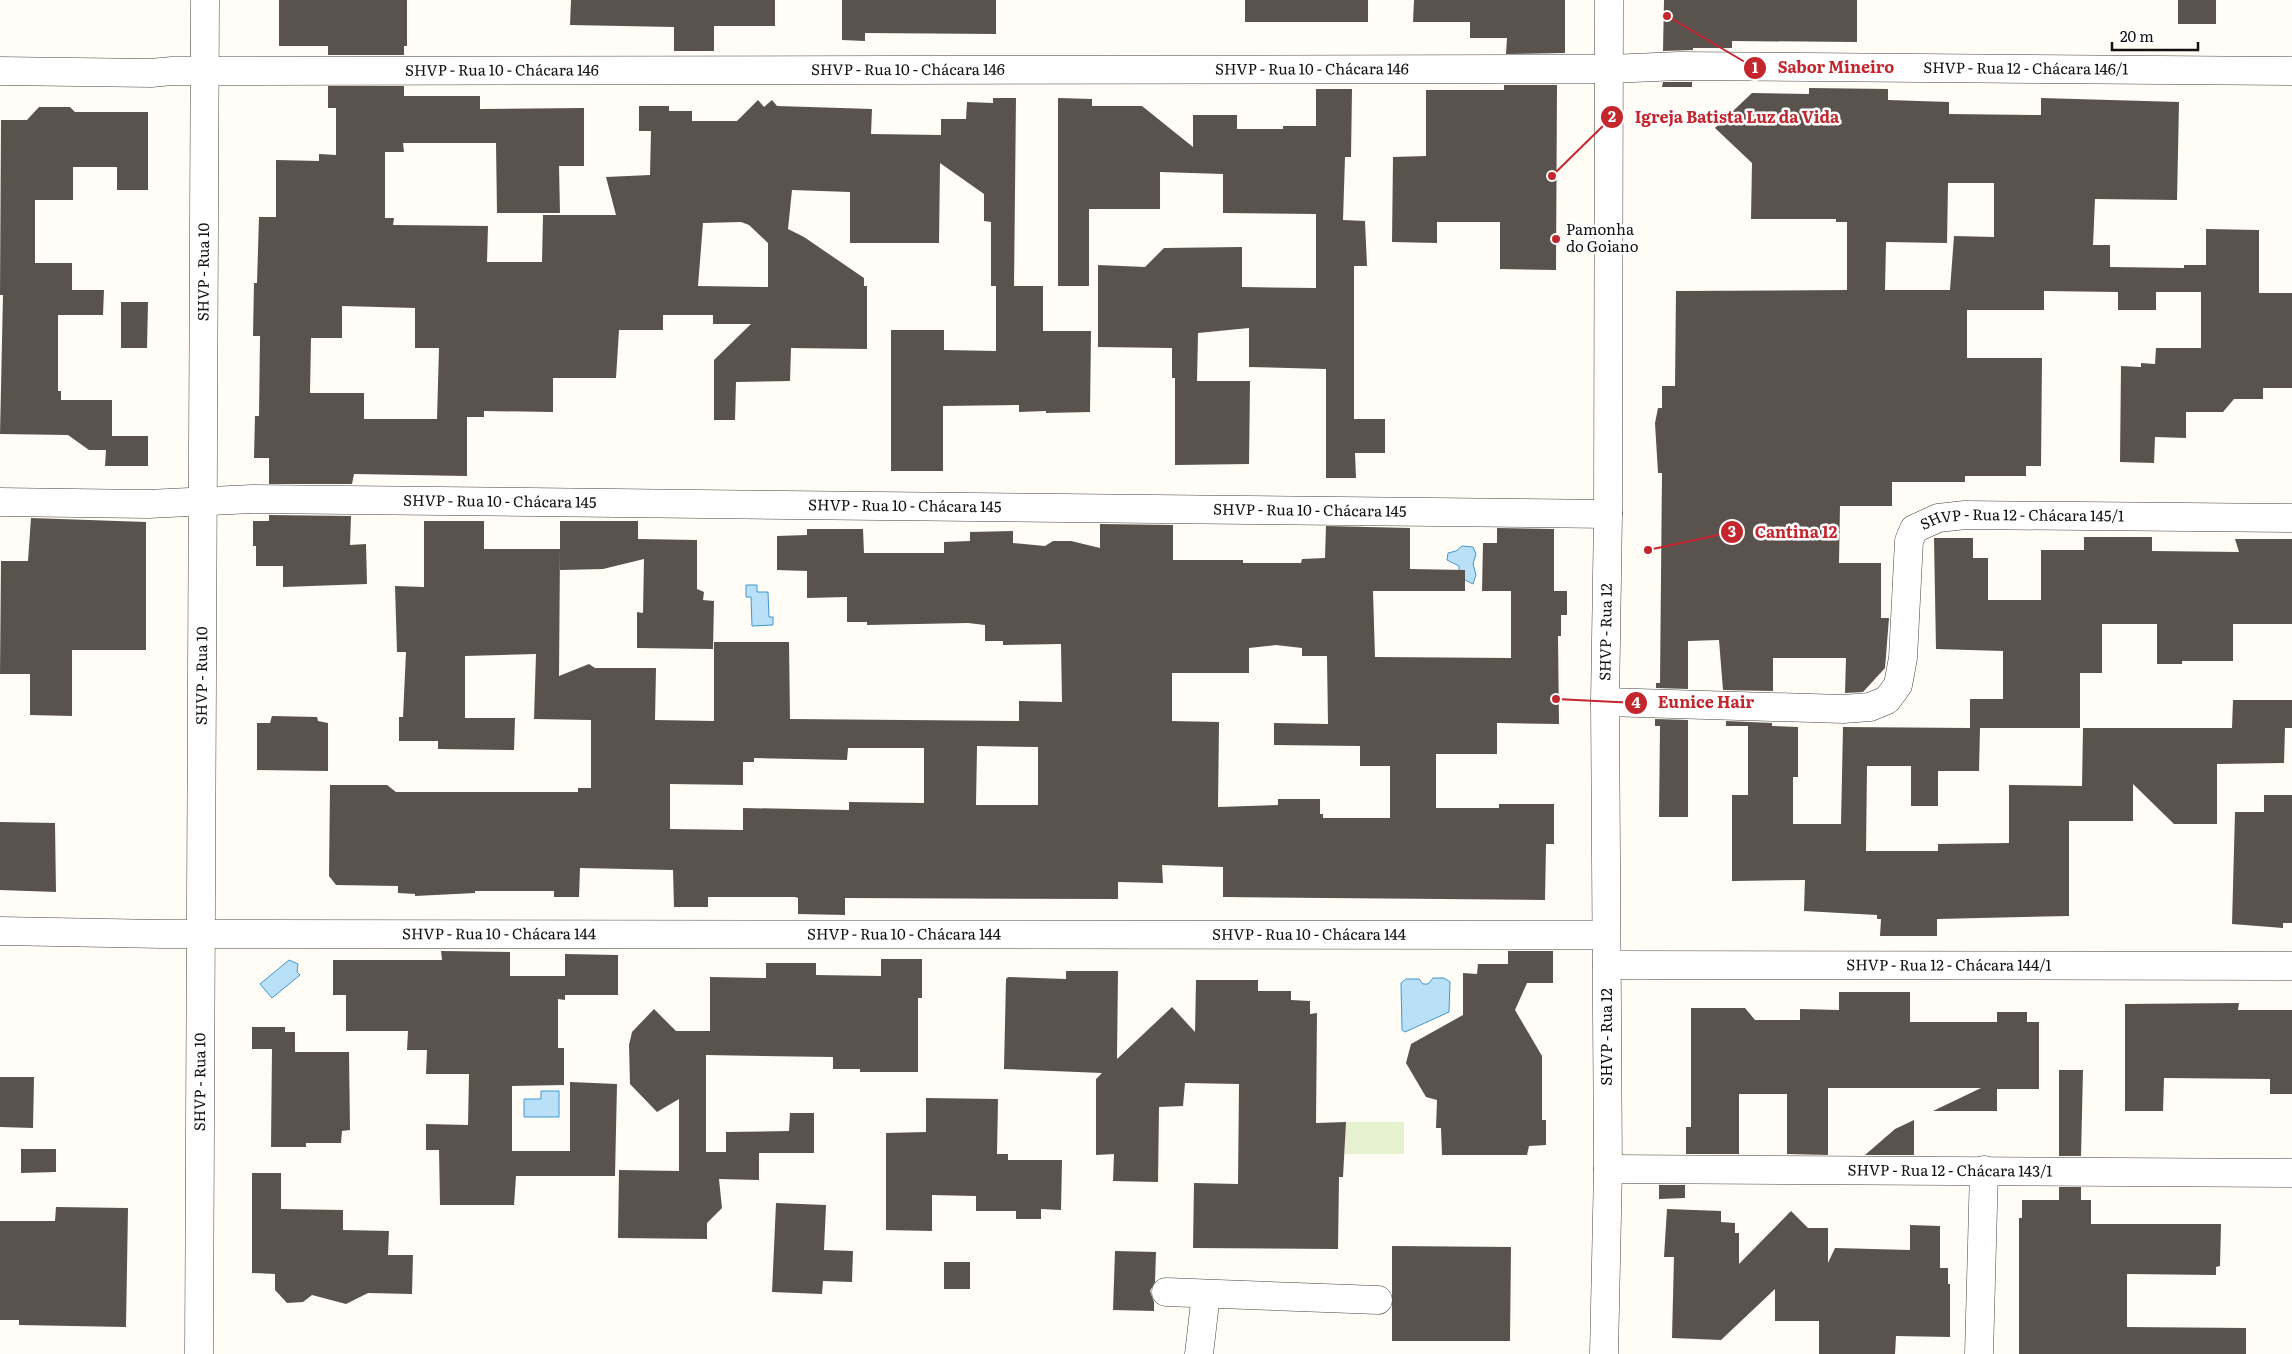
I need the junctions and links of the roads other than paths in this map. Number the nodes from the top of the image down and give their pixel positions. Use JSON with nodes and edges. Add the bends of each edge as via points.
{"nodes":[{"id":1,"x":205,"y":0,"type":"edge"},
{"id":2,"x":1610,"y":0,"type":"edge"},
{"id":3,"x":1610,"y":69,"type":"junction"},
{"id":4,"x":0,"y":71,"type":"edge"},
{"id":5,"x":205,"y":71,"type":"junction"},
{"id":6,"x":2292,"y":71,"type":"edge"},
{"id":7,"x":202,"y":501,"type":"junction"},
{"id":8,"x":0,"y":502,"type":"edge"},
{"id":9,"x":1608,"y":514,"type":"junction"},
{"id":10,"x":2292,"y":518,"type":"edge"},
{"id":11,"x":1605,"y":702,"type":"junction"},
{"id":12,"x":0,"y":931,"type":"edge"},
{"id":13,"x":201,"y":933,"type":"junction"},
{"id":14,"x":1606,"y":935,"type":"junction"},
{"id":15,"x":1607,"y":965,"type":"junction"},
{"id":16,"x":2292,"y":966,"type":"edge"},
{"id":17,"x":1608,"y":1169,"type":"junction"},
{"id":18,"x":1984,"y":1170,"type":"junction"},
{"id":19,"x":2292,"y":1173,"type":"edge"},
{"id":20,"x":1166,"y":1292,"type":"dead end"},
{"id":21,"x":1206,"y":1294,"type":"junction"},
{"id":22,"x":1378,"y":1300,"type":"dead end"},
{"id":23,"x":199,"y":1354,"type":"edge"},
{"id":24,"x":1200,"y":1354,"type":"edge"},
{"id":25,"x":1604,"y":1354,"type":"edge"},
{"id":26,"x":1979,"y":1354,"type":"edge"}],
"edges":[{"from":1,"to":5,"type":"street","name":"SHVP - Rua 10"},
{"from":2,"to":3,"type":"street","name":"SHVP - Rua 12"},
{"from":3,"to":5,"type":"street","name":"SHVP - Rua 10 - Chácara 146"},
{"from":3,"to":6,"type":"street","name":"SHVP - Rua 12 - Chácara 146/1","via":[[1679,66]]},
{"from":3,"to":9,"type":"street","name":"SHVP - Rua 12"},
{"from":4,"to":5,"type":"street","name":"SHVP - Rua 10 - Chácara 146"},
{"from":5,"to":7,"type":"street","name":"SHVP - Rua 10"},
{"from":7,"to":8,"type":"street","name":"SHVP - Rua 10 - Chácara 145","via":[[148,504]]},
{"from":7,"to":9,"type":"street","name":"SHVP - Rua 10 - Chácara 145","via":[[272,499]]},
{"from":7,"to":13,"type":"street","name":"SHVP - Rua 10"},
{"from":9,"to":11,"type":"street","name":"SHVP - Rua 12"},
{"from":10,"to":11,"type":"street","name":"SHVP - Rua 12 - Chácara 145/1","via":[[1965,514],[1938,518],[1914,529],[1909,541],[1903,658],[1898,685],[1887,700],[1870,707],[1843,709]]},
{"from":11,"to":14,"type":"street","name":"SHVP - Rua 12"},
{"from":12,"to":13,"type":"street","name":"SHVP - Rua 10 - Chácara 144"},
{"from":13,"to":14,"type":"street","name":"SHVP - Rua 10 - Chácara 144"},
{"from":13,"to":23,"type":"street","name":"SHVP - Rua 10"},
{"from":14,"to":15,"type":"street","name":"SHVP - Rua 12"},
{"from":15,"to":16,"type":"street","name":"SHVP - Rua 12 - Chácara 144/1"},
{"from":15,"to":17,"type":"street","name":"SHVP - Rua 12"},
{"from":17,"to":18,"type":"street","name":"SHVP - Rua 12 - Chácara 143/1"},
{"from":17,"to":25,"type":"street","name":"SHVP - Rua 12"},
{"from":18,"to":19,"type":"street","name":"SHVP - Rua 12 - Chácara 143/1"},
{"from":18,"to":26,"type":"street"},
{"from":20,"to":21,"type":"street"},
{"from":21,"to":22,"type":"street"},
{"from":21,"to":24,"type":"street"}]}
